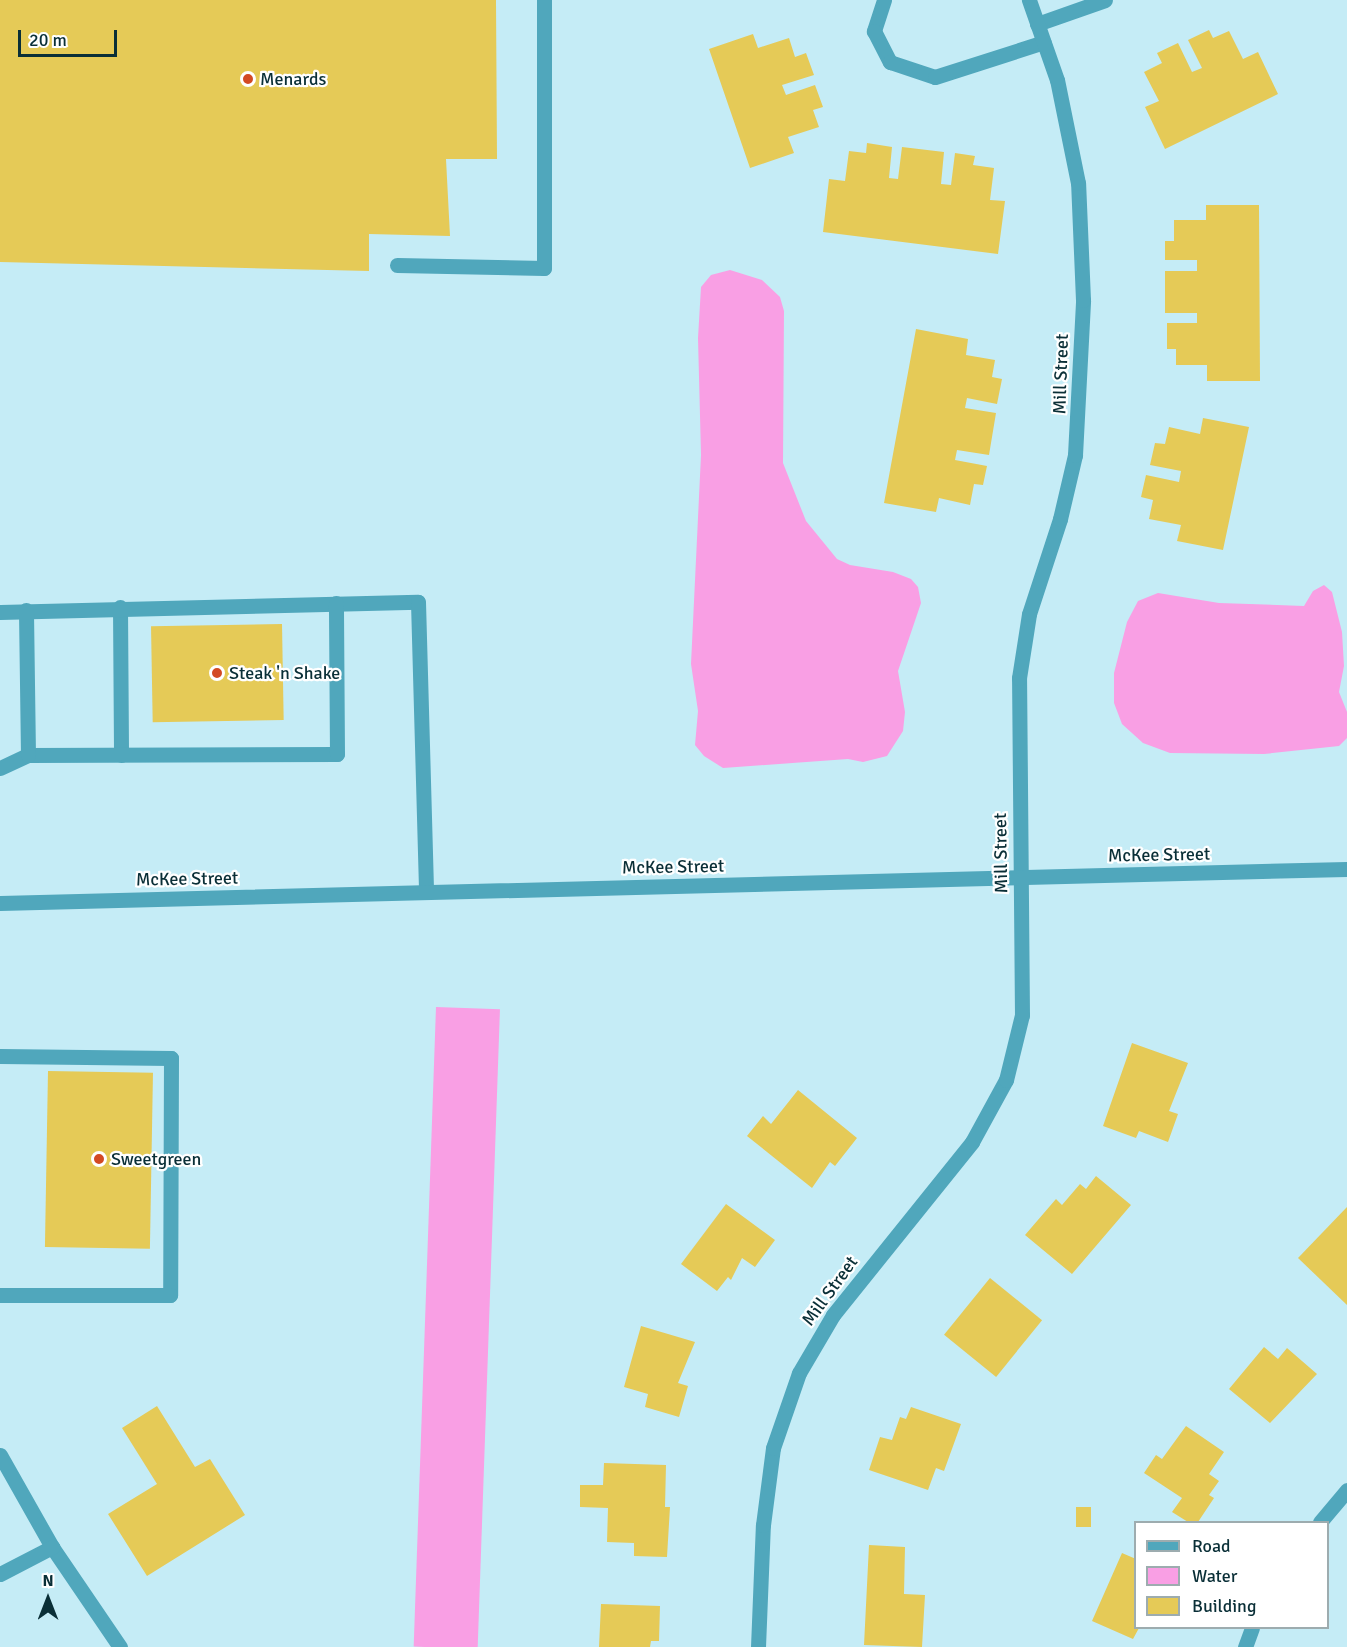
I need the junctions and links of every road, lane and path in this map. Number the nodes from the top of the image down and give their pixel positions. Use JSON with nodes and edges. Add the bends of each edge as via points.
{"nodes":[{"id":1,"x":544,"y":0,"type":"edge"},
{"id":2,"x":884,"y":0,"type":"edge"},
{"id":3,"x":1029,"y":0,"type":"edge"},
{"id":4,"x":1106,"y":0,"type":"edge"},
{"id":5,"x":1037,"y":24,"type":"junction"},
{"id":6,"x":1044,"y":42,"type":"junction"},
{"id":7,"x":398,"y":265,"type":"dead end"},
{"id":8,"x":336,"y":603,"type":"junction"},
{"id":9,"x":120,"y":607,"type":"junction"},
{"id":10,"x":26,"y":610,"type":"junction"},
{"id":11,"x":0,"y":612,"type":"edge"},
{"id":12,"x":28,"y":755,"type":"junction"},
{"id":13,"x":121,"y":755,"type":"junction"},
{"id":14,"x":0,"y":768,"type":"edge"},
{"id":15,"x":1347,"y":870,"type":"edge"},
{"id":16,"x":1020,"y":878,"type":"junction"},
{"id":17,"x":426,"y":892,"type":"junction"},
{"id":18,"x":0,"y":903,"type":"edge"},
{"id":19,"x":0,"y":1056,"type":"edge"},
{"id":20,"x":0,"y":1295,"type":"edge"},
{"id":21,"x":0,"y":1455,"type":"edge"},
{"id":22,"x":1347,"y":1490,"type":"edge"},
{"id":23,"x":1321,"y":1521,"type":"edge"},
{"id":24,"x":52,"y":1546,"type":"junction"},
{"id":25,"x":0,"y":1574,"type":"edge"},
{"id":26,"x":1252,"y":1629,"type":"edge"},
{"id":27,"x":120,"y":1647,"type":"edge"},
{"id":28,"x":758,"y":1647,"type":"edge"},
{"id":29,"x":1245,"y":1647,"type":"edge"}],
"edges":[{"from":1,"to":7,"type":"street","via":[[544,268]]},
{"from":2,"to":6,"type":"street","via":[[874,31],[890,62],[935,76]]},
{"from":3,"to":5,"type":"street","name":"Mill Street"},
{"from":4,"to":5,"type":"street"},
{"from":5,"to":6,"type":"street","name":"Mill Street"},
{"from":6,"to":16,"type":"street","name":"Mill Street","via":[[1057,80],[1078,183],[1083,300],[1081,387],[1075,455],[1060,519],[1029,614],[1019,678]]},
{"from":8,"to":9,"type":"street"},
{"from":8,"to":13,"type":"street","via":[[337,754]]},
{"from":8,"to":17,"type":"street","via":[[418,602]]},
{"from":9,"to":10,"type":"street"},
{"from":9,"to":13,"type":"street"},
{"from":10,"to":11,"type":"street"},
{"from":10,"to":12,"type":"street"},
{"from":12,"to":13,"type":"street"},
{"from":12,"to":14,"type":"street"},
{"from":15,"to":16,"type":"street","name":"McKee Street"},
{"from":16,"to":17,"type":"street","name":"McKee Street"},
{"from":16,"to":28,"type":"street","name":"Mill Street","via":[[1022,1015],[1006,1080],[972,1142],[833,1315],[799,1373],[773,1448],[763,1525]]},
{"from":17,"to":18,"type":"street","name":"McKee Street"},
{"from":19,"to":20,"type":"street","via":[[171,1058],[170,1295]]},
{"from":21,"to":24,"type":"street"},
{"from":22,"to":23,"type":"street"},
{"from":24,"to":25,"type":"street"},
{"from":24,"to":27,"type":"street"},
{"from":26,"to":29,"type":"street"}]}
